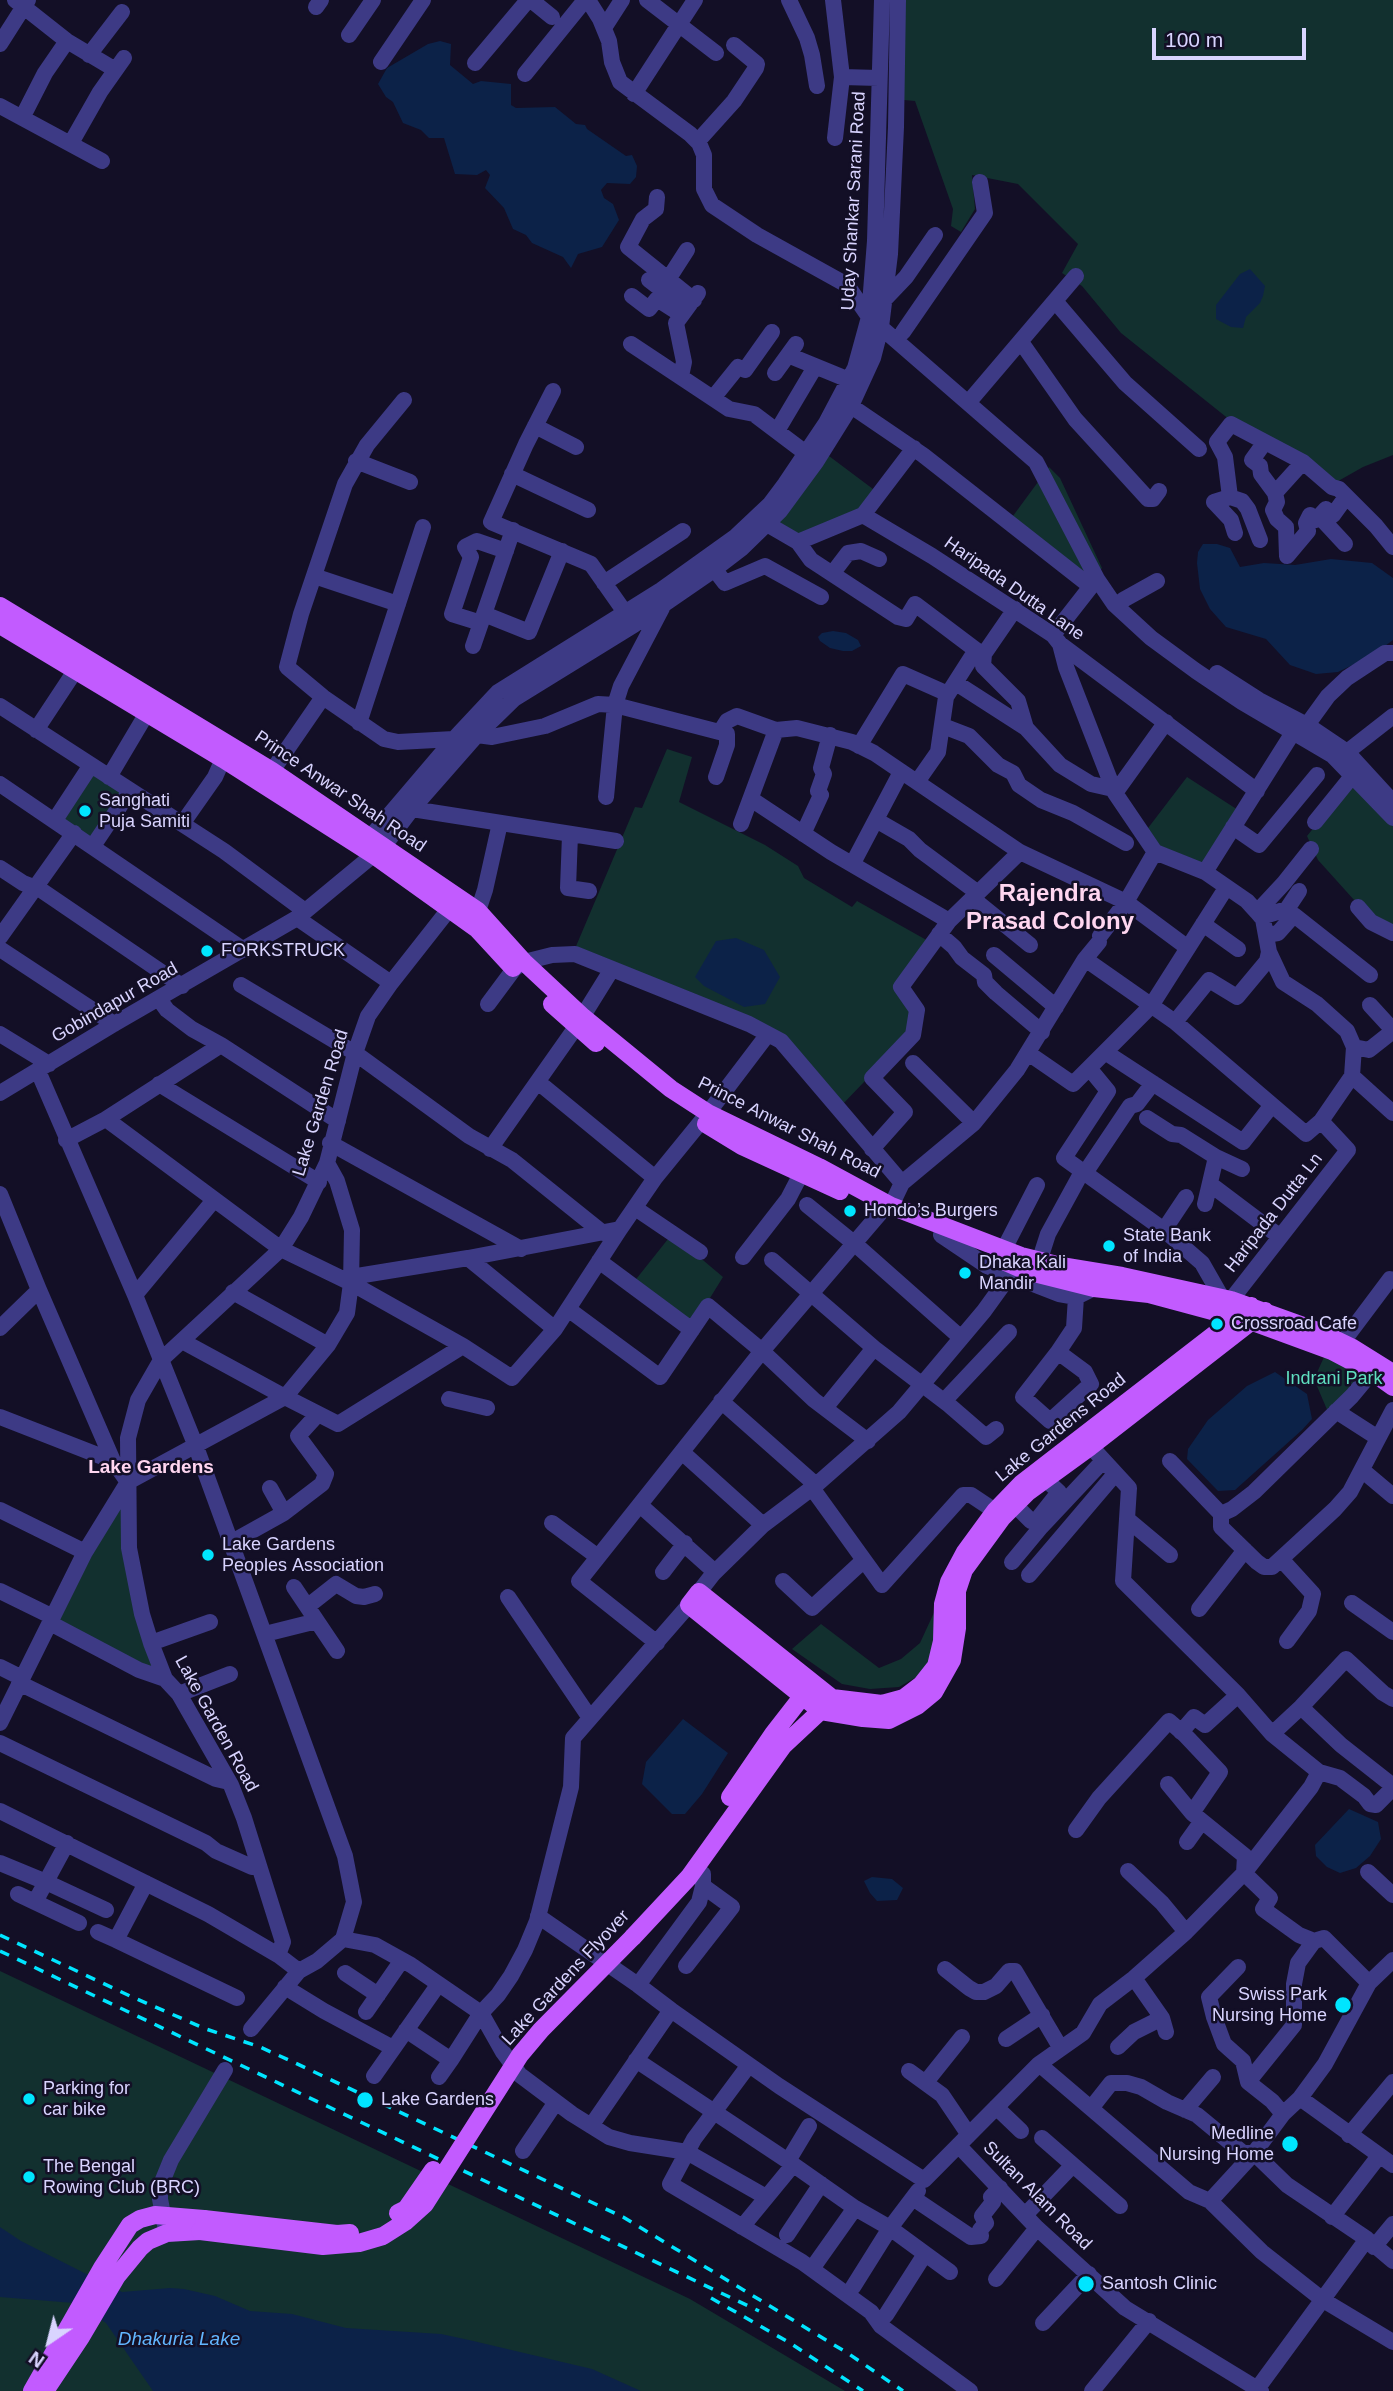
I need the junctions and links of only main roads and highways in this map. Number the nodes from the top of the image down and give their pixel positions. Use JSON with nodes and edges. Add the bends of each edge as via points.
{"nodes":[{"id":1,"x":0,"y":606,"type":"edge"},
{"id":2,"x":0,"y":625,"type":"edge"},
{"id":3,"x":181,"y":724,"type":"junction"},
{"id":4,"x":373,"y":847,"type":"junction"},
{"id":5,"x":519,"y":966,"type":"junction"},
{"id":6,"x":705,"y":1117,"type":"junction"},
{"id":7,"x":886,"y":1209,"type":"junction"},
{"id":8,"x":1252,"y":1314,"type":"junction"},
{"id":9,"x":1393,"y":1373,"type":"edge"},
{"id":10,"x":1393,"y":1387,"type":"edge"},
{"id":11,"x":1086,"y":1442,"type":"junction"},
{"id":12,"x":694,"y":1598,"type":"road end"},
{"id":13,"x":807,"y":1690,"type":"junction"},
{"id":14,"x":827,"y":1705,"type":"junction"},
{"id":15,"x":694,"y":1876,"type":"junction"},
{"id":16,"x":202,"y":2225,"type":"junction"},
{"id":17,"x":110,"y":2272,"type":"junction"},
{"id":18,"x":80,"y":2324,"type":"junction"},
{"id":19,"x":32,"y":2391,"type":"edge"},
{"id":20,"x":45,"y":2391,"type":"edge"}],
"edges":[{"from":1,"to":3,"type":"main road","name":"Prince Anwar Shah Road"},
{"from":2,"to":3,"type":"main road","name":"Prince Anwar Shah Road","via":[[147,713]]},
{"from":3,"to":4,"type":"main road","name":"Prince Anwar Shah Road","via":[[223,759]]},
{"from":3,"to":4,"type":"main road","name":"Prince Anwar Shah Road","via":[[272,771]]},
{"from":4,"to":5,"type":"main road","name":"Prince Anwar Shah Road"},
{"from":4,"to":5,"type":"main road","name":"Prince Anwar Shah Road","via":[[478,911]]},
{"from":5,"to":6,"type":"main road","name":"Prince Anwar Shah Road","via":[[580,1022]]},
{"from":6,"to":7,"type":"main road","name":"Prince Anwar Shah Road","via":[[819,1167]]},
{"from":6,"to":7,"type":"main road","name":"Prince Anwar Shah Road","via":[[743,1146]]},
{"from":7,"to":8,"type":"main road","name":"Prince Anwar Shah Road","via":[[1039,1262],[1226,1299]]},
{"from":7,"to":8,"type":"main road","name":"Prince Anwar Shah Road","via":[[1026,1270],[1094,1288]]},
{"from":8,"to":9,"type":"main road","name":"Prince Anwar Shah Road","via":[[1342,1343]]},
{"from":8,"to":10,"type":"main road","name":"Prince Anwar Shah Road","via":[[1332,1351]]},
{"from":8,"to":11,"type":"main road","name":"Lake Gardens Road","via":[[1107,1432]]},
{"from":11,"to":14,"type":"main road","name":"Lake Gardens Road","via":[[1022,1483],[965,1552],[943,1604],[936,1666],[921,1685],[904,1698],[882,1704]]},
{"from":11,"to":14,"type":"main road","name":"Lake Gardens Road","via":[[1015,1505],[964,1570],[957,1591],[952,1660],[934,1692],[888,1720],[863,1718]]},
{"from":12,"to":13,"type":"main road"},
{"from":13,"to":14,"type":"main road"},
{"from":13,"to":15,"type":"main road","via":[[773,1734]]},
{"from":14,"to":15,"type":"main road","via":[[783,1746],[726,1823]]},
{"from":15,"to":16,"type":"main road","name":"Lake Gardens Flyover","bridge":true,"via":[[628,1934],[520,2055],[425,2204],[405,2222],[383,2236],[323,2246]]},
{"from":16,"to":17,"type":"main road","name":"Lake Gardens Flyover","via":[[148,2241]]},
{"from":16,"to":17,"type":"main road","name":"Lake Gardens Flyover","via":[[162,2215],[140,2218],[130,2225]]},
{"from":17,"to":18,"type":"main road"},
{"from":18,"to":19,"type":"main road"},
{"from":18,"to":20,"type":"main road"}]}
